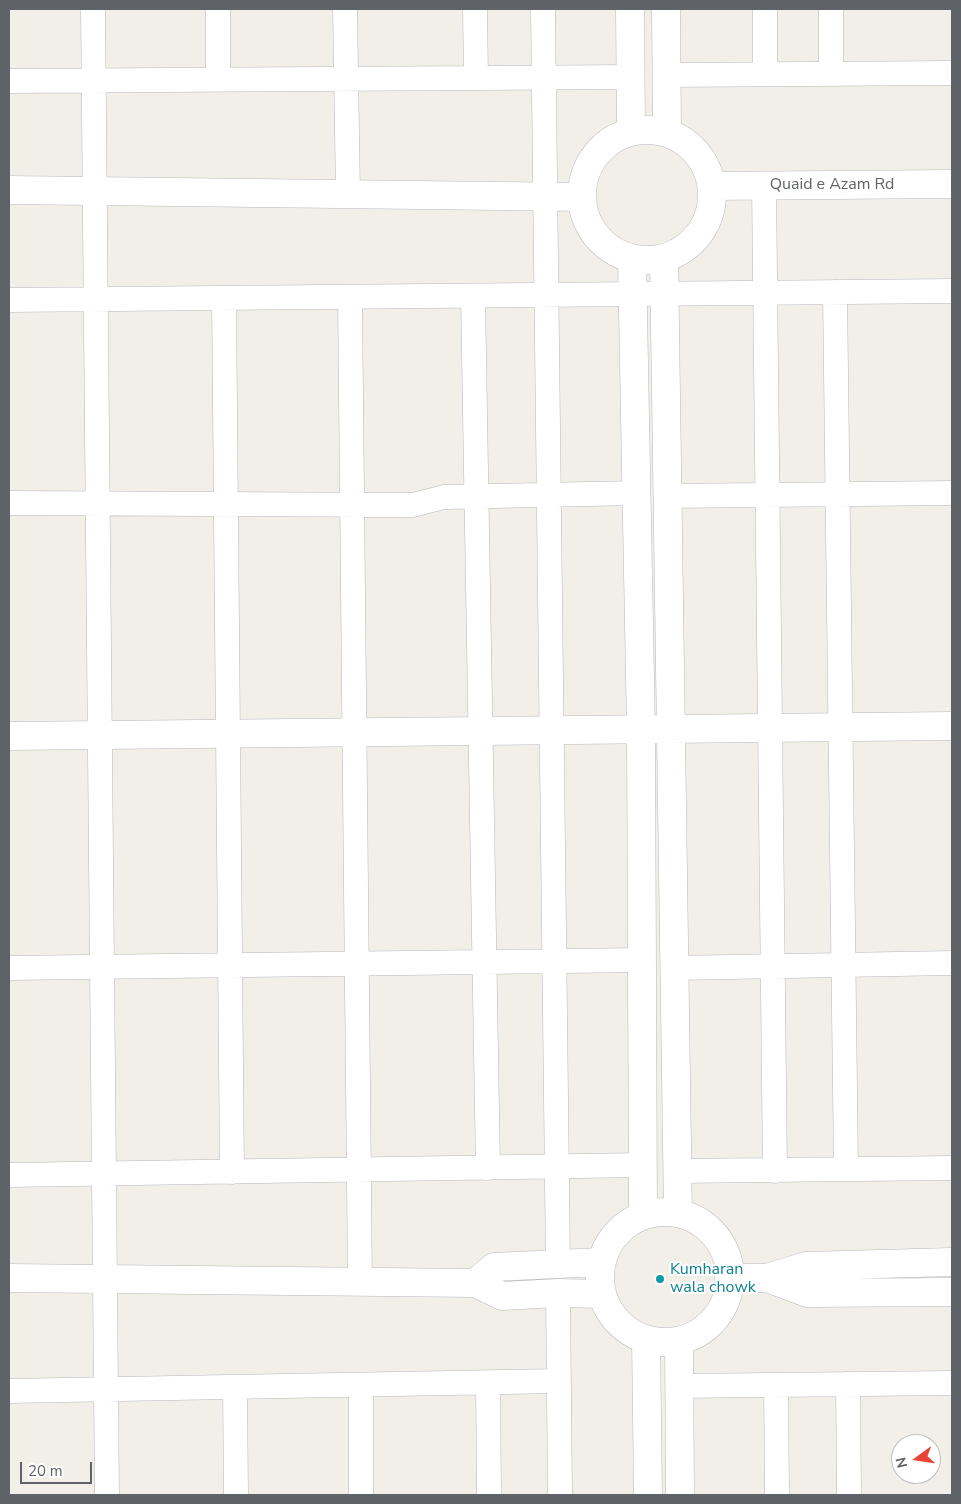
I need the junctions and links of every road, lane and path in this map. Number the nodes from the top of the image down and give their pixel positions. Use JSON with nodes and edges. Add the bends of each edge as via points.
{"nodes":[{"id":1,"x":93,"y":9,"type":"edge"},
{"id":2,"x":218,"y":9,"type":"edge"},
{"id":3,"x":345,"y":9,"type":"edge"},
{"id":4,"x":475,"y":9,"type":"edge"},
{"id":5,"x":543,"y":9,"type":"edge"},
{"id":6,"x":630,"y":9,"type":"edge"},
{"id":7,"x":666,"y":9,"type":"edge"},
{"id":8,"x":765,"y":9,"type":"edge"},
{"id":9,"x":832,"y":9,"type":"edge"},
{"id":10,"x":952,"y":73,"type":"edge"},
{"id":11,"x":765,"y":74,"type":"junction"},
{"id":12,"x":831,"y":74,"type":"junction"},
{"id":13,"x":666,"y":75,"type":"junction"},
{"id":14,"x":544,"y":77,"type":"junction"},
{"id":15,"x":631,"y":77,"type":"junction"},
{"id":16,"x":476,"y":78,"type":"junction"},
{"id":17,"x":346,"y":79,"type":"junction"},
{"id":18,"x":9,"y":80,"type":"edge"},
{"id":19,"x":94,"y":80,"type":"junction"},
{"id":20,"x":218,"y":80,"type":"junction"},
{"id":21,"x":632,"y":131,"type":"junction"},
{"id":22,"x":667,"y":132,"type":"junction"},
{"id":23,"x":952,"y":184,"type":"edge"},
{"id":24,"x":712,"y":186,"type":"junction"},
{"id":25,"x":764,"y":186,"type":"junction"},
{"id":26,"x":9,"y":190,"type":"edge"},
{"id":27,"x":95,"y":192,"type":"junction"},
{"id":28,"x":348,"y":194,"type":"junction"},
{"id":29,"x":545,"y":197,"type":"junction"},
{"id":30,"x":582,"y":197,"type":"junction"},
{"id":31,"x":632,"y":259,"type":"junction"},
{"id":32,"x":664,"y":259,"type":"junction"},
{"id":33,"x":952,"y":291,"type":"edge"},
{"id":34,"x":835,"y":292,"type":"junction"},
{"id":35,"x":765,"y":293,"type":"junction"},
{"id":36,"x":633,"y":294,"type":"junction"},
{"id":37,"x":664,"y":294,"type":"junction"},
{"id":38,"x":546,"y":295,"type":"junction"},
{"id":39,"x":473,"y":296,"type":"junction"},
{"id":40,"x":350,"y":297,"type":"junction"},
{"id":41,"x":224,"y":298,"type":"junction"},
{"id":42,"x":9,"y":300,"type":"edge"},
{"id":43,"x":96,"y":300,"type":"junction"},
{"id":44,"x":636,"y":493,"type":"junction"},
{"id":45,"x":838,"y":494,"type":"junction"},
{"id":46,"x":952,"y":494,"type":"edge"},
{"id":47,"x":549,"y":495,"type":"junction"},
{"id":48,"x":768,"y":495,"type":"junction"},
{"id":49,"x":476,"y":496,"type":"junction"},
{"id":50,"x":667,"y":496,"type":"junction"},
{"id":51,"x":9,"y":503,"type":"edge"},
{"id":52,"x":98,"y":504,"type":"junction"},
{"id":53,"x":226,"y":504,"type":"junction"},
{"id":54,"x":352,"y":505,"type":"junction"},
{"id":55,"x":952,"y":726,"type":"edge"},
{"id":56,"x":841,"y":727,"type":"junction"},
{"id":57,"x":670,"y":728,"type":"junction"},
{"id":58,"x":770,"y":728,"type":"junction"},
{"id":59,"x":641,"y":729,"type":"junction"},
{"id":60,"x":552,"y":730,"type":"junction"},
{"id":61,"x":480,"y":731,"type":"junction"},
{"id":62,"x":354,"y":732,"type":"junction"},
{"id":63,"x":228,"y":734,"type":"junction"},
{"id":64,"x":100,"y":735,"type":"junction"},
{"id":65,"x":9,"y":736,"type":"edge"},
{"id":66,"x":642,"y":960,"type":"junction"},
{"id":67,"x":554,"y":961,"type":"junction"},
{"id":68,"x":485,"y":962,"type":"junction"},
{"id":69,"x":952,"y":962,"type":"edge"},
{"id":70,"x":357,"y":964,"type":"junction"},
{"id":71,"x":230,"y":965,"type":"junction"},
{"id":72,"x":845,"y":965,"type":"junction"},
{"id":73,"x":773,"y":966,"type":"junction"},
{"id":74,"x":102,"y":967,"type":"junction"},
{"id":75,"x":9,"y":968,"type":"edge"},
{"id":76,"x":674,"y":968,"type":"junction"},
{"id":77,"x":643,"y":1165,"type":"junction"},
{"id":78,"x":557,"y":1166,"type":"junction"},
{"id":79,"x":488,"y":1168,"type":"junction"},
{"id":80,"x":952,"y":1168,"type":"edge"},
{"id":81,"x":846,"y":1169,"type":"junction"},
{"id":82,"x":359,"y":1170,"type":"junction"},
{"id":83,"x":775,"y":1170,"type":"junction"},
{"id":84,"x":677,"y":1171,"type":"junction"},
{"id":85,"x":232,"y":1172,"type":"junction"},
{"id":86,"x":104,"y":1174,"type":"junction"},
{"id":87,"x":9,"y":1175,"type":"edge"},
{"id":88,"x":678,"y":1213,"type":"junction"},
{"id":89,"x":643,"y":1215,"type":"junction"},
{"id":90,"x":602,"y":1262,"type":"junction"},
{"id":91,"x":952,"y":1262,"type":"edge"},
{"id":92,"x":558,"y":1264,"type":"junction"},
{"id":93,"x":9,"y":1278,"type":"edge"},
{"id":94,"x":729,"y":1278,"type":"junction"},
{"id":95,"x":767,"y":1278,"type":"junction"},
{"id":96,"x":105,"y":1279,"type":"junction"},
{"id":97,"x":360,"y":1282,"type":"junction"},
{"id":98,"x":475,"y":1283,"type":"junction"},
{"id":99,"x":952,"y":1292,"type":"edge"},
{"id":100,"x":558,"y":1293,"type":"junction"},
{"id":101,"x":602,"y":1294,"type":"junction"},
{"id":102,"x":646,"y":1340,"type":"junction"},
{"id":103,"x":679,"y":1341,"type":"junction"},
{"id":104,"x":559,"y":1381,"type":"junction"},
{"id":105,"x":488,"y":1382,"type":"junction"},
{"id":106,"x":952,"y":1382,"type":"edge"},
{"id":107,"x":848,"y":1384,"type":"junction"},
{"id":108,"x":361,"y":1385,"type":"junction"},
{"id":109,"x":776,"y":1385,"type":"junction"},
{"id":110,"x":679,"y":1386,"type":"junction"},
{"id":111,"x":235,"y":1387,"type":"junction"},
{"id":112,"x":106,"y":1390,"type":"junction"},
{"id":113,"x":9,"y":1391,"type":"edge"},
{"id":114,"x":107,"y":1495,"type":"edge"},
{"id":115,"x":236,"y":1495,"type":"edge"},
{"id":116,"x":361,"y":1495,"type":"edge"},
{"id":117,"x":489,"y":1495,"type":"edge"},
{"id":118,"x":560,"y":1495,"type":"edge"},
{"id":119,"x":648,"y":1495,"type":"edge"},
{"id":120,"x":680,"y":1495,"type":"edge"},
{"id":121,"x":777,"y":1495,"type":"edge"},
{"id":122,"x":849,"y":1495,"type":"edge"}],
"edges":[{"from":1,"to":19,"type":"street"},
{"from":2,"to":20,"type":"street"},
{"from":3,"to":17,"type":"street"},
{"from":4,"to":16,"type":"street"},
{"from":5,"to":14,"type":"street"},
{"from":6,"to":15,"type":"street"},
{"from":7,"to":13,"type":"street"},
{"from":8,"to":11,"type":"street"},
{"from":9,"to":12,"type":"street"},
{"from":10,"to":12,"type":"street"},
{"from":11,"to":12,"type":"street"},
{"from":11,"to":13,"type":"street"},
{"from":13,"to":22,"type":"street"},
{"from":14,"to":15,"type":"street"},
{"from":14,"to":16,"type":"street"},
{"from":14,"to":29,"type":"street"},
{"from":15,"to":21,"type":"street"},
{"from":16,"to":17,"type":"street"},
{"from":17,"to":20,"type":"street"},
{"from":17,"to":28,"type":"street"},
{"from":18,"to":19,"type":"street"},
{"from":19,"to":20,"type":"street"},
{"from":19,"to":27,"type":"street"},
{"from":21,"to":22,"type":"street"},
{"from":21,"to":30,"type":"street","via":[[606,144],[592,159],[584,178]]},
{"from":22,"to":24,"type":"street","via":[[694,150],[704,163]]},
{"from":23,"to":25,"type":"street","name":"Quaid e Azam Rd"},
{"from":24,"to":25,"type":"street","name":"Quaid e Azam Rd"},
{"from":24,"to":32,"type":"street","via":[[712,207],[704,227],[691,244]]},
{"from":25,"to":35,"type":"street"},
{"from":26,"to":27,"type":"street"},
{"from":27,"to":28,"type":"street"},
{"from":27,"to":43,"type":"street"},
{"from":28,"to":29,"type":"street"},
{"from":29,"to":30,"type":"street"},
{"from":29,"to":38,"type":"street"},
{"from":30,"to":31,"type":"street","via":[[586,218],[597,236],[613,251]]},
{"from":31,"to":32,"type":"street"},
{"from":31,"to":36,"type":"street"},
{"from":32,"to":37,"type":"street"},
{"from":33,"to":34,"type":"street"},
{"from":34,"to":35,"type":"street"},
{"from":34,"to":45,"type":"street"},
{"from":35,"to":37,"type":"street"},
{"from":35,"to":48,"type":"street"},
{"from":36,"to":37,"type":"street"},
{"from":36,"to":38,"type":"street"},
{"from":36,"to":44,"type":"street"},
{"from":37,"to":50,"type":"street"},
{"from":38,"to":39,"type":"street"},
{"from":38,"to":47,"type":"street"},
{"from":39,"to":40,"type":"street"},
{"from":39,"to":49,"type":"street"},
{"from":40,"to":41,"type":"street"},
{"from":40,"to":54,"type":"street"},
{"from":41,"to":43,"type":"street"},
{"from":41,"to":53,"type":"street"},
{"from":42,"to":43,"type":"street"},
{"from":43,"to":52,"type":"street"},
{"from":44,"to":47,"type":"street"},
{"from":44,"to":59,"type":"street"},
{"from":45,"to":46,"type":"street"},
{"from":45,"to":48,"type":"street"},
{"from":45,"to":56,"type":"street"},
{"from":47,"to":49,"type":"street"},
{"from":47,"to":60,"type":"street"},
{"from":48,"to":50,"type":"street"},
{"from":48,"to":58,"type":"street"},
{"from":49,"to":54,"type":"street","via":[[444,497],[413,505]]},
{"from":49,"to":61,"type":"street"},
{"from":50,"to":57,"type":"street"},
{"from":51,"to":52,"type":"street"},
{"from":52,"to":53,"type":"street"},
{"from":52,"to":64,"type":"street"},
{"from":53,"to":54,"type":"street"},
{"from":53,"to":63,"type":"street"},
{"from":54,"to":62,"type":"street"},
{"from":55,"to":56,"type":"street"},
{"from":56,"to":58,"type":"street"},
{"from":56,"to":72,"type":"street"},
{"from":57,"to":58,"type":"street"},
{"from":57,"to":59,"type":"street"},
{"from":57,"to":76,"type":"street"},
{"from":58,"to":73,"type":"street"},
{"from":59,"to":60,"type":"street"},
{"from":59,"to":66,"type":"street"},
{"from":60,"to":61,"type":"street"},
{"from":60,"to":67,"type":"street"},
{"from":61,"to":62,"type":"street"},
{"from":61,"to":68,"type":"street"},
{"from":62,"to":63,"type":"street"},
{"from":62,"to":70,"type":"street"},
{"from":63,"to":64,"type":"street"},
{"from":63,"to":71,"type":"street"},
{"from":64,"to":65,"type":"street"},
{"from":64,"to":74,"type":"street"},
{"from":66,"to":67,"type":"street"},
{"from":66,"to":77,"type":"street"},
{"from":67,"to":68,"type":"street"},
{"from":67,"to":78,"type":"street"},
{"from":68,"to":70,"type":"street"},
{"from":68,"to":79,"type":"street"},
{"from":69,"to":72,"type":"street"},
{"from":70,"to":71,"type":"street"},
{"from":70,"to":82,"type":"street"},
{"from":71,"to":74,"type":"street"},
{"from":71,"to":85,"type":"street"},
{"from":72,"to":73,"type":"street"},
{"from":72,"to":81,"type":"street"},
{"from":73,"to":76,"type":"street"},
{"from":73,"to":83,"type":"street"},
{"from":74,"to":75,"type":"street"},
{"from":74,"to":86,"type":"street"},
{"from":76,"to":84,"type":"street"},
{"from":77,"to":78,"type":"street"},
{"from":77,"to":89,"type":"street"},
{"from":78,"to":79,"type":"street"},
{"from":78,"to":92,"type":"street"},
{"from":79,"to":82,"type":"street"},
{"from":80,"to":81,"type":"street"},
{"from":81,"to":83,"type":"street"},
{"from":82,"to":85,"type":"street"},
{"from":82,"to":97,"type":"street"},
{"from":83,"to":84,"type":"street"},
{"from":84,"to":88,"type":"street"},
{"from":85,"to":86,"type":"street"},
{"from":86,"to":87,"type":"street"},
{"from":86,"to":96,"type":"street"},
{"from":88,"to":89,"type":"street"},
{"from":88,"to":94,"type":"street","via":[[695,1219],[720,1244],[727,1260]]},
{"from":89,"to":90,"type":"street","via":[[622,1227],[607,1246]]},
{"from":90,"to":92,"type":"street"},
{"from":90,"to":101,"type":"street"},
{"from":91,"to":95,"type":"street","via":[[806,1266]]},
{"from":92,"to":98,"type":"street","via":[[494,1268]]},
{"from":93,"to":96,"type":"street"},
{"from":94,"to":95,"type":"street"},
{"from":94,"to":103,"type":"street","via":[[726,1299],[715,1318],[699,1332]]},
{"from":95,"to":99,"type":"street","via":[[806,1293]]},
{"from":96,"to":97,"type":"street"},
{"from":96,"to":112,"type":"street"},
{"from":97,"to":98,"type":"street"},
{"from":98,"to":100,"type":"street","via":[[502,1296]]},
{"from":100,"to":101,"type":"street"},
{"from":100,"to":104,"type":"street"},
{"from":101,"to":102,"type":"street","via":[[618,1322]]},
{"from":102,"to":103,"type":"street"},
{"from":102,"to":119,"type":"street"},
{"from":103,"to":110,"type":"street"},
{"from":104,"to":105,"type":"street"},
{"from":104,"to":118,"type":"street"},
{"from":105,"to":108,"type":"street"},
{"from":105,"to":117,"type":"street"},
{"from":106,"to":107,"type":"street"},
{"from":107,"to":109,"type":"street"},
{"from":107,"to":122,"type":"street"},
{"from":108,"to":111,"type":"street"},
{"from":108,"to":116,"type":"street"},
{"from":109,"to":110,"type":"street"},
{"from":109,"to":121,"type":"street"},
{"from":110,"to":120,"type":"street"},
{"from":111,"to":112,"type":"street"},
{"from":111,"to":115,"type":"street"},
{"from":112,"to":113,"type":"street"},
{"from":112,"to":114,"type":"street"}]}
